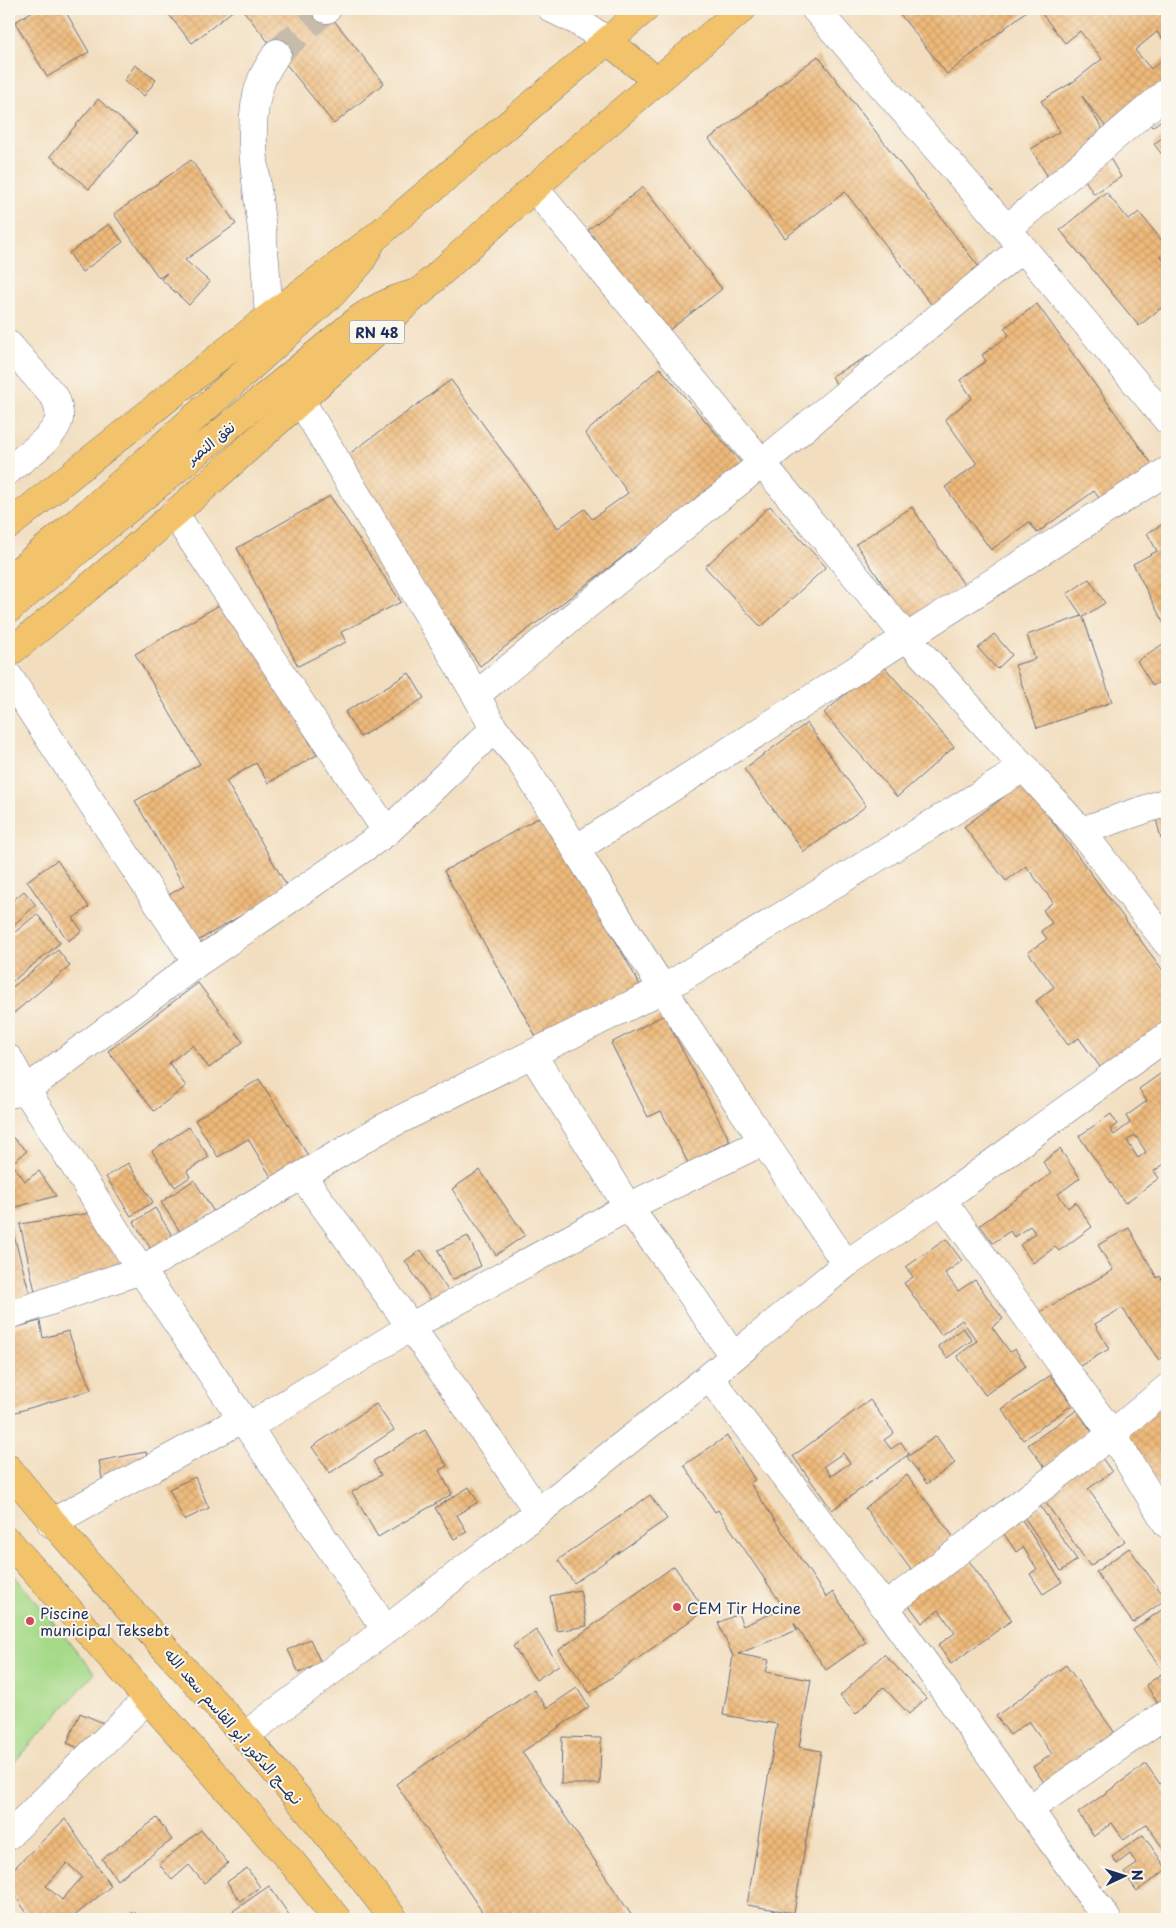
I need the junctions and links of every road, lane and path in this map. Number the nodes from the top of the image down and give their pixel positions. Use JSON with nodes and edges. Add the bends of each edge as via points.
{"nodes":[{"id":1,"x":552,"y":9,"type":"edge"},
{"id":2,"x":645,"y":9,"type":"edge"},
{"id":3,"x":742,"y":9,"type":"edge"},
{"id":4,"x":815,"y":9,"type":"edge"},
{"id":5,"x":608,"y":41,"type":"junction"},
{"id":6,"x":277,"y":53,"type":"tunnel mouth"},
{"id":7,"x":656,"y":81,"type":"junction"},
{"id":8,"x":1167,"y":92,"type":"edge"},
{"id":9,"x":534,"y":188,"type":"junction"},
{"id":10,"x":373,"y":238,"type":"junction"},
{"id":11,"x":1014,"y":239,"type":"junction"},
{"id":12,"x":421,"y":292,"type":"junction"},
{"id":13,"x":269,"y":317,"type":"junction"},
{"id":14,"x":9,"y":345,"type":"edge"},
{"id":15,"x":301,"y":401,"type":"junction"},
{"id":16,"x":1167,"y":420,"type":"edge"},
{"id":17,"x":762,"y":463,"type":"junction"},
{"id":18,"x":9,"y":470,"type":"edge"},
{"id":19,"x":1167,"y":471,"type":"edge"},
{"id":20,"x":174,"y":513,"type":"junction"},
{"id":21,"x":9,"y":525,"type":"edge"},
{"id":22,"x":9,"y":579,"type":"edge"},
{"id":23,"x":9,"y":609,"type":"edge"},
{"id":24,"x":907,"y":638,"type":"junction"},
{"id":25,"x":9,"y":653,"type":"edge"},
{"id":26,"x":9,"y":677,"type":"edge"},
{"id":27,"x":476,"y":695,"type":"junction"},
{"id":28,"x":494,"y":729,"type":"junction"},
{"id":29,"x":1025,"y":767,"type":"junction"},
{"id":30,"x":1167,"y":802,"type":"edge"},
{"id":31,"x":1081,"y":831,"type":"junction"},
{"id":32,"x":387,"y":832,"type":"junction"},
{"id":33,"x":576,"y":849,"type":"junction"},
{"id":34,"x":1167,"y":943,"type":"edge"},
{"id":35,"x":197,"y":963,"type":"junction"},
{"id":36,"x":662,"y":989,"type":"junction"},
{"id":37,"x":1167,"y":1036,"type":"edge"},
{"id":38,"x":532,"y":1054,"type":"junction"},
{"id":39,"x":9,"y":1059,"type":"edge"},
{"id":40,"x":18,"y":1092,"type":"edge"},
{"id":41,"x":762,"y":1142,"type":"junction"},
{"id":42,"x":302,"y":1176,"type":"junction"},
{"id":43,"x":942,"y":1200,"type":"junction"},
{"id":44,"x":628,"y":1207,"type":"junction"},
{"id":45,"x":846,"y":1264,"type":"junction"},
{"id":46,"x":141,"y":1270,"type":"junction"},
{"id":47,"x":9,"y":1315,"type":"edge"},
{"id":48,"x":412,"y":1326,"type":"junction"},
{"id":49,"x":733,"y":1356,"type":"junction"},
{"id":50,"x":709,"y":1377,"type":"junction"},
{"id":51,"x":1167,"y":1388,"type":"edge"},
{"id":52,"x":245,"y":1423,"type":"junction"},
{"id":53,"x":1112,"y":1434,"type":"junction"},
{"id":54,"x":9,"y":1469,"type":"edge"},
{"id":55,"x":538,"y":1512,"type":"junction"},
{"id":56,"x":51,"y":1523,"type":"junction"},
{"id":57,"x":1167,"y":1524,"type":"edge"},
{"id":58,"x":9,"y":1542,"type":"edge"},
{"id":59,"x":884,"y":1607,"type":"junction"},
{"id":60,"x":386,"y":1630,"type":"junction"},
{"id":61,"x":148,"y":1698,"type":"junction"},
{"id":62,"x":1167,"y":1713,"type":"edge"},
{"id":63,"x":244,"y":1736,"type":"junction"},
{"id":64,"x":1028,"y":1810,"type":"junction"},
{"id":65,"x":9,"y":1835,"type":"edge"},
{"id":66,"x":337,"y":1919,"type":"edge"},
{"id":67,"x":394,"y":1919,"type":"edge"},
{"id":68,"x":1107,"y":1919,"type":"edge"}],
"edges":[{"from":1,"to":5,"type":"street"},
{"from":2,"to":5,"type":"main road"},
{"from":3,"to":7,"type":"main road","number":"RN 48"},
{"from":4,"to":11,"type":"street"},
{"from":5,"to":7,"type":"main road"},
{"from":5,"to":10,"type":"main road"},
{"from":6,"to":13,"type":"street","via":[[262,80],[253,142]]},
{"from":7,"to":9,"type":"main road","number":"RN 48"},
{"from":8,"to":11,"type":"street"},
{"from":9,"to":12,"type":"main road","number":"RN 48"},
{"from":9,"to":17,"type":"street"},
{"from":10,"to":13,"type":"main road"},
{"from":10,"to":22,"type":"main road","name":"نفق النصر","via":[[360,263],[332,294],[94,508]]},
{"from":11,"to":16,"type":"street"},
{"from":11,"to":17,"type":"street"},
{"from":12,"to":15,"type":"main road","number":"RN 48"},
{"from":12,"to":23,"type":"main road","name":"نفق النصر","via":[[382,305],[359,319]]},
{"from":13,"to":21,"type":"main road"},
{"from":14,"to":18,"type":"street","via":[[56,399],[59,414],[49,437]]},
{"from":15,"to":20,"type":"main road","number":"RN 48"},
{"from":15,"to":27,"type":"street"},
{"from":17,"to":24,"type":"street"},
{"from":17,"to":27,"type":"street"},
{"from":19,"to":24,"type":"street"},
{"from":20,"to":25,"type":"main road","number":"RN 48"},
{"from":20,"to":32,"type":"street"},
{"from":24,"to":29,"type":"street"},
{"from":24,"to":33,"type":"street"},
{"from":26,"to":35,"type":"street"},
{"from":27,"to":28,"type":"street"},
{"from":28,"to":32,"type":"street"},
{"from":28,"to":33,"type":"street","via":[[518,758]]},
{"from":29,"to":31,"type":"street"},
{"from":29,"to":36,"type":"street"},
{"from":30,"to":31,"type":"street"},
{"from":31,"to":34,"type":"street"},
{"from":32,"to":35,"type":"street"},
{"from":33,"to":36,"type":"street"},
{"from":35,"to":40,"type":"street"},
{"from":36,"to":38,"type":"street"},
{"from":36,"to":41,"type":"street"},
{"from":37,"to":43,"type":"street"},
{"from":38,"to":42,"type":"street","via":[[381,1129]]},
{"from":38,"to":44,"type":"street"},
{"from":39,"to":40,"type":"street"},
{"from":40,"to":46,"type":"street"},
{"from":41,"to":44,"type":"street"},
{"from":41,"to":45,"type":"street"},
{"from":42,"to":46,"type":"street"},
{"from":42,"to":48,"type":"street"},
{"from":43,"to":45,"type":"street"},
{"from":43,"to":53,"type":"street"},
{"from":44,"to":48,"type":"street"},
{"from":44,"to":49,"type":"street"},
{"from":45,"to":49,"type":"street"},
{"from":46,"to":47,"type":"street"},
{"from":46,"to":52,"type":"street"},
{"from":48,"to":52,"type":"street"},
{"from":48,"to":55,"type":"street"},
{"from":49,"to":50,"type":"street"},
{"from":50,"to":55,"type":"street"},
{"from":50,"to":59,"type":"street"},
{"from":51,"to":53,"type":"street"},
{"from":52,"to":56,"type":"street"},
{"from":52,"to":60,"type":"street"},
{"from":53,"to":57,"type":"street"},
{"from":53,"to":59,"type":"street"},
{"from":54,"to":56,"type":"main road","name":"نـهـــج الدكتور أبو القاسم سعد الله"},
{"from":55,"to":60,"type":"street"},
{"from":56,"to":63,"type":"main road","name":"نـهـــج الدكتور أبو القاسم سعد الله"},
{"from":58,"to":61,"type":"main road"},
{"from":59,"to":64,"type":"street"},
{"from":60,"to":63,"type":"street"},
{"from":61,"to":65,"type":"street"},
{"from":61,"to":66,"type":"main road","via":[[291,1861]]},
{"from":62,"to":64,"type":"street"},
{"from":63,"to":67,"type":"main road","name":"نـهـــج الدكتور أبو القاسم سعد الله","via":[[332,1839]]},
{"from":64,"to":68,"type":"street"}]}
